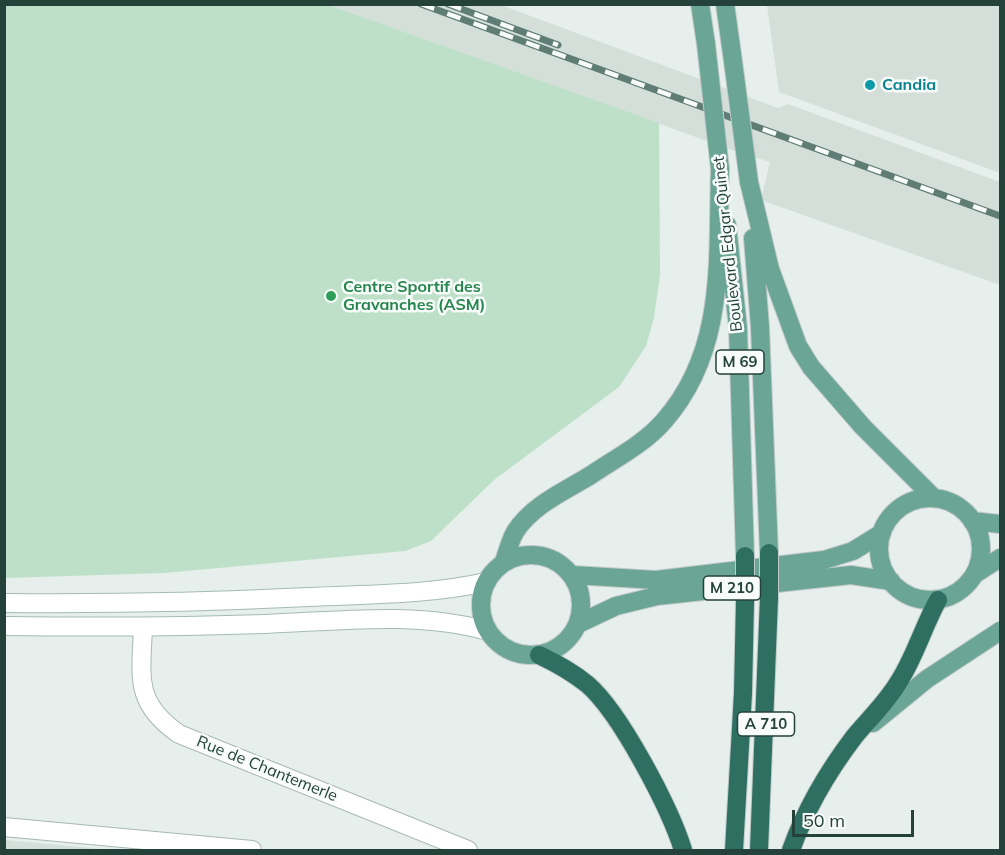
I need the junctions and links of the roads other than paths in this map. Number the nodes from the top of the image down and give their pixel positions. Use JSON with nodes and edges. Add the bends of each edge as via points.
{"nodes":[{"id":1,"x":700,"y":4,"type":"edge"},
{"id":2,"x":725,"y":4,"type":"edge"},
{"id":3,"x":720,"y":169,"type":"junction"},
{"id":4,"x":749,"y":182,"type":"junction"},
{"id":5,"x":934,"y":498,"type":"junction"},
{"id":6,"x":972,"y":520,"type":"junction"},
{"id":7,"x":1000,"y":524,"type":"edge"},
{"id":8,"x":882,"y":533,"type":"junction"},
{"id":9,"x":769,"y":553,"type":"joint"},
{"id":10,"x":745,"y":556,"type":"joint"},
{"id":11,"x":1000,"y":558,"type":"edge"},
{"id":12,"x":504,"y":562,"type":"junction"},
{"id":13,"x":975,"y":574,"type":"junction"},
{"id":14,"x":573,"y":575,"type":"junction"},
{"id":15,"x":891,"y":581,"type":"junction"},
{"id":16,"x":486,"y":582,"type":"junction"},
{"id":17,"x":938,"y":600,"type":"junction"},
{"id":18,"x":4,"y":603,"type":"edge"},
{"id":19,"x":578,"y":624,"type":"junction"},
{"id":20,"x":4,"y":626,"type":"edge"},
{"id":21,"x":143,"y":628,"type":"junction"},
{"id":22,"x":1000,"y":631,"type":"edge"},
{"id":23,"x":488,"y":632,"type":"junction"},
{"id":24,"x":539,"y":655,"type":"junction"},
{"id":25,"x":853,"y":739,"type":"junction"},
{"id":26,"x":4,"y":827,"type":"edge"},
{"id":27,"x":252,"y":850,"type":"edge"},
{"id":28,"x":468,"y":850,"type":"edge"},
{"id":29,"x":683,"y":850,"type":"edge"},
{"id":30,"x":734,"y":850,"type":"edge"},
{"id":31,"x":759,"y":850,"type":"edge"},
{"id":32,"x":791,"y":850,"type":"edge"}],
"edges":[{"from":1,"to":3,"type":"main road","name":"Boulevard Edgar Quinet","number":"M 69","bridge":true},
{"from":2,"to":4,"type":"main road","name":"Boulevard Edgar Quinet","number":"M 69","bridge":true},
{"from":3,"to":10,"type":"main road","name":"Boulevard Edgar Quinet","number":"M 69","via":[[738,328]]},
{"from":3,"to":12,"type":"main road","via":[[712,326],[702,362],[688,390],[639,444],[531,513],[515,533]]},
{"from":4,"to":5,"type":"main road","via":[[770,269],[798,346],[811,367],[863,427]]},
{"from":4,"to":9,"type":"main road","number":"M 69","via":[[760,327]]},
{"from":5,"to":6,"type":"main road","via":[[962,509]]},
{"from":5,"to":8,"type":"main road","via":[[902,507]]},
{"from":6,"to":7,"type":"main road"},
{"from":6,"to":13,"type":"main road","via":[[981,547]]},
{"from":8,"to":14,"type":"main road","number":"M 210","via":[[853,551],[824,560],[656,580]]},
{"from":8,"to":15,"type":"main road","via":[[879,550]]},
{"from":9,"to":31,"type":"highway","number":"A 710","bridge":true},
{"from":10,"to":30,"type":"highway","number":"A 710","bridge":true,"via":[[743,704]]},
{"from":11,"to":13,"type":"main road"},
{"from":12,"to":14,"type":"main road","via":[[533,554],[562,564]]},
{"from":12,"to":16,"type":"main road"},
{"from":13,"to":17,"type":"main road","via":[[953,595]]},
{"from":14,"to":19,"type":"main road","via":[[581,599]]},
{"from":15,"to":17,"type":"main road","via":[[912,597]]},
{"from":15,"to":19,"type":"main road","number":"M 210","via":[[851,575],[657,596],[616,606]]},
{"from":16,"to":18,"type":"main road","via":[[409,592],[155,604]]},
{"from":16,"to":23,"type":"main road","via":[[481,598]]},
{"from":17,"to":25,"type":"highway","via":[[914,658]]},
{"from":19,"to":24,"type":"main road","via":[[569,639]]},
{"from":20,"to":21,"type":"main road"},
{"from":21,"to":23,"type":"main road","via":[[411,619],[458,623]]},
{"from":21,"to":28,"type":"main road","name":"Rue de Chantemerle","via":[[141,669],[146,700],[158,720],[179,734]]},
{"from":22,"to":25,"type":"main road","via":[[927,680]]},
{"from":23,"to":24,"type":"main road","via":[[510,651]]},
{"from":24,"to":29,"type":"highway","via":[[588,685],[612,714],[663,802]]},
{"from":25,"to":32,"type":"highway","via":[[820,790]]},
{"from":26,"to":27,"type":"main road"}]}
